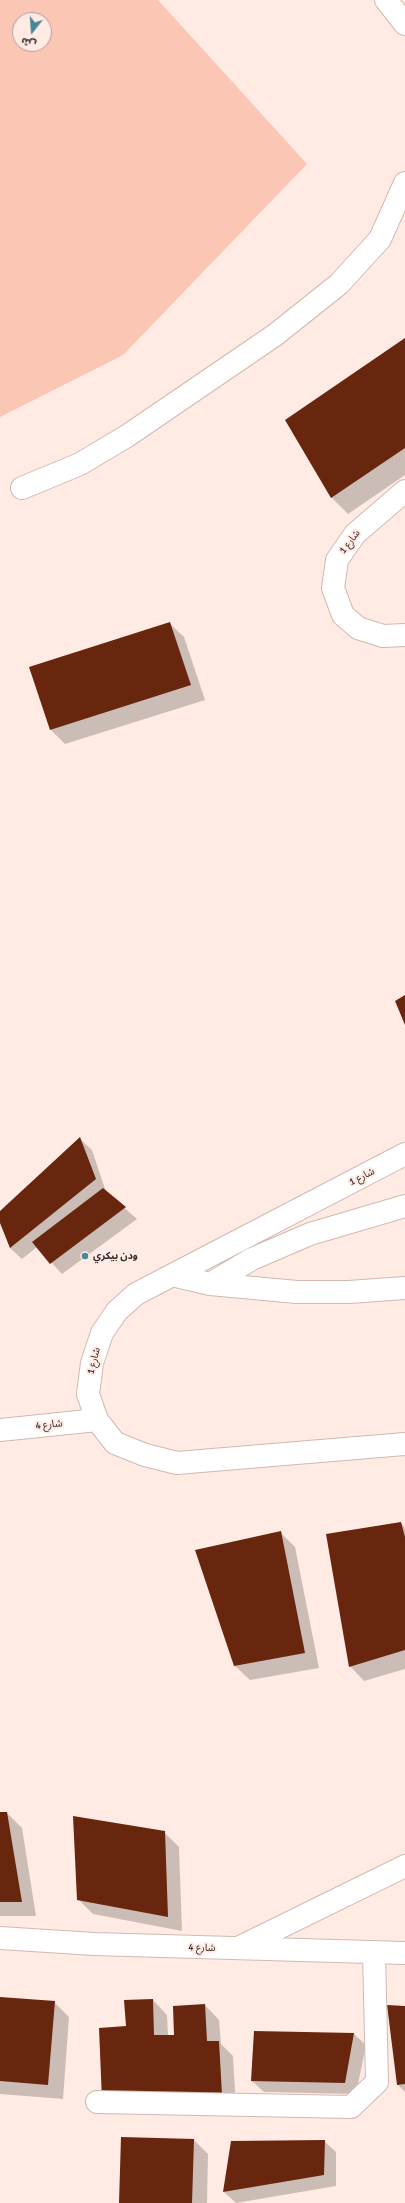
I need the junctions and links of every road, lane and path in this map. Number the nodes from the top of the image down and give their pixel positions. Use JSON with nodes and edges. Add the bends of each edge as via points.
{"nodes":[{"id":1,"x":386,"y":0,"type":"edge"},
{"id":2,"x":405,"y":24,"type":"edge"},
{"id":3,"x":405,"y":183,"type":"edge"},
{"id":4,"x":22,"y":488,"type":"dead end"},
{"id":5,"x":405,"y":491,"type":"edge"},
{"id":6,"x":405,"y":635,"type":"edge"},
{"id":7,"x":405,"y":1154,"type":"edge"},
{"id":8,"x":405,"y":1206,"type":"edge"},
{"id":9,"x":172,"y":1275,"type":"junction"},
{"id":10,"x":210,"y":1284,"type":"junction"},
{"id":11,"x":405,"y":1288,"type":"edge"},
{"id":12,"x":97,"y":1420,"type":"junction"},
{"id":13,"x":0,"y":1430,"type":"edge"},
{"id":14,"x":405,"y":1444,"type":"edge"},
{"id":15,"x":405,"y":1866,"type":"edge"},
{"id":16,"x":0,"y":1938,"type":"edge"},
{"id":17,"x":237,"y":1949,"type":"junction"},
{"id":18,"x":374,"y":1952,"type":"junction"},
{"id":19,"x":405,"y":1953,"type":"edge"},
{"id":20,"x":97,"y":2102,"type":"dead end"}],
"edges":[{"from":1,"to":2,"type":"street"},
{"from":3,"to":4,"type":"street","via":[[380,239],[339,284],[275,335],[127,436],[80,464]]},
{"from":5,"to":6,"type":"street","name":"شارع 1","via":[[354,534],[337,560],[333,588],[343,615],[358,628],[383,636]]},
{"from":7,"to":9,"type":"street","name":"شارع 1"},
{"from":8,"to":10,"type":"street","via":[[310,1234],[252,1259]]},
{"from":9,"to":10,"type":"street"},
{"from":9,"to":12,"type":"street","name":"شارع 1","via":[[136,1294],[118,1311],[102,1333],[92,1362],[88,1394]]},
{"from":10,"to":11,"type":"street","via":[[297,1292]]},
{"from":12,"to":13,"type":"street","name":"شارع 4"},
{"from":12,"to":14,"type":"street","name":"شارع 1","via":[[116,1443],[145,1455],[177,1463]]},
{"from":15,"to":17,"type":"street"},
{"from":16,"to":17,"type":"street","name":"شارع 4"},
{"from":17,"to":18,"type":"street","name":"شارع 4"},
{"from":18,"to":19,"type":"street","name":"شارع 4"},
{"from":18,"to":20,"type":"street","via":[[377,2082],[351,2107]]}]}
